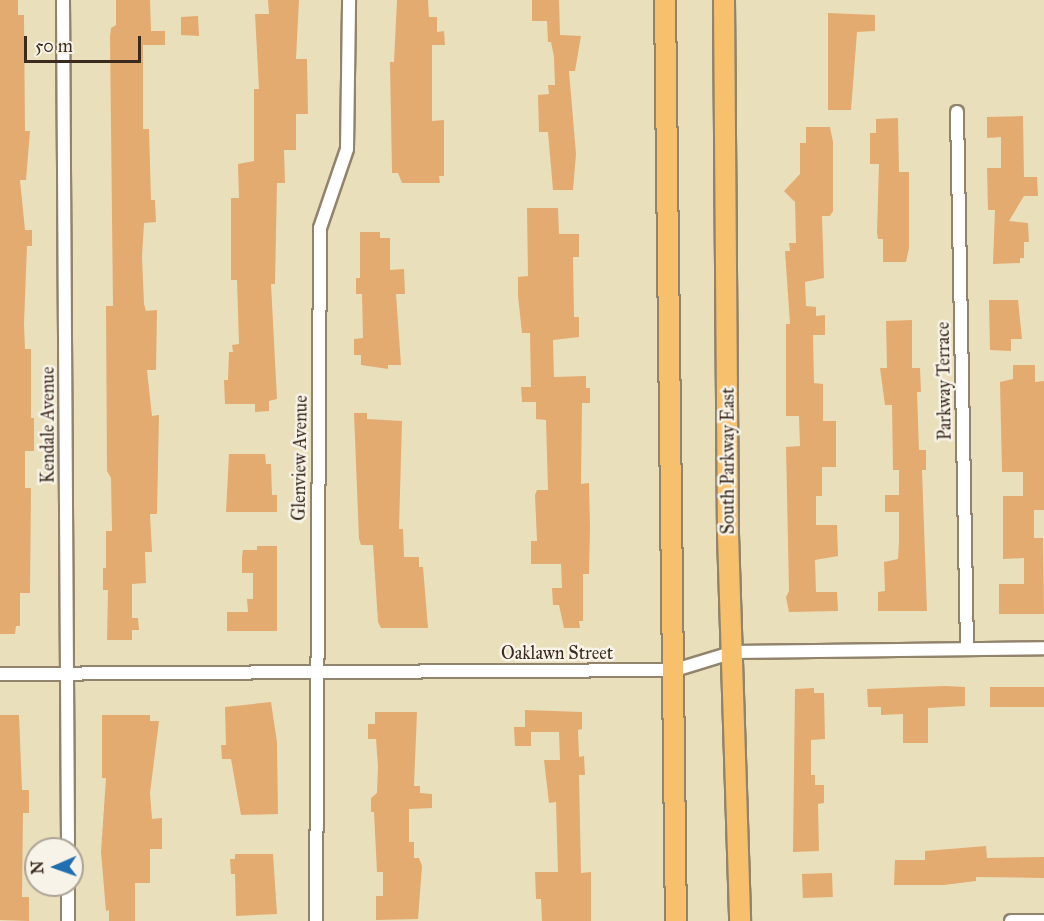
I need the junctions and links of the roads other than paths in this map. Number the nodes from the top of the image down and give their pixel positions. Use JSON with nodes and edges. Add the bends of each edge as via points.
{"nodes":[{"id":1,"x":63,"y":0,"type":"edge"},
{"id":2,"x":349,"y":0,"type":"edge"},
{"id":3,"x":665,"y":0,"type":"edge"},
{"id":4,"x":724,"y":0,"type":"edge"},
{"id":5,"x":957,"y":112,"type":"dead end"},
{"id":6,"x":1044,"y":648,"type":"edge"},
{"id":7,"x":967,"y":649,"type":"junction"},
{"id":8,"x":734,"y":652,"type":"junction"},
{"id":9,"x":675,"y":670,"type":"junction"},
{"id":10,"x":67,"y":672,"type":"junction"},
{"id":11,"x":316,"y":672,"type":"junction"},
{"id":12,"x":0,"y":674,"type":"edge"},
{"id":13,"x":68,"y":837,"type":"edge"},
{"id":14,"x":68,"y":897,"type":"edge"},
{"id":15,"x":68,"y":921,"type":"edge"},
{"id":16,"x":316,"y":921,"type":"edge"},
{"id":17,"x":676,"y":921,"type":"edge"},
{"id":18,"x":740,"y":921,"type":"edge"},
{"id":19,"x":1011,"y":921,"type":"edge"},
{"id":20,"x":1044,"y":921,"type":"edge"}],
"edges":[{"from":1,"to":10,"type":"street","name":"Kendale Avenue"},
{"from":2,"to":11,"type":"street","name":"Glenview Avenue","via":[[347,149],[320,228]]},
{"from":3,"to":9,"type":"main road"},
{"from":4,"to":8,"type":"main road","name":"South Parkway East","via":[[728,534]]},
{"from":5,"to":7,"type":"street","name":"Parkway Terrace"},
{"from":6,"to":7,"type":"street","name":"Oaklawn Street"},
{"from":7,"to":8,"type":"street","name":"Oaklawn Street"},
{"from":8,"to":9,"type":"street","name":"Oaklawn Street"},
{"from":8,"to":18,"type":"main road","name":"South Parkway East"},
{"from":9,"to":11,"type":"street","name":"Oaklawn Street"},
{"from":9,"to":17,"type":"main road"},
{"from":10,"to":11,"type":"street","name":"Oaklawn Street"},
{"from":10,"to":12,"type":"street","name":"Oaklawn Street"},
{"from":10,"to":13,"type":"street","name":"Kendale Avenue"},
{"from":11,"to":16,"type":"street","name":"Glenview Avenue"},
{"from":14,"to":15,"type":"street"},
{"from":19,"to":20,"type":"street"}]}
